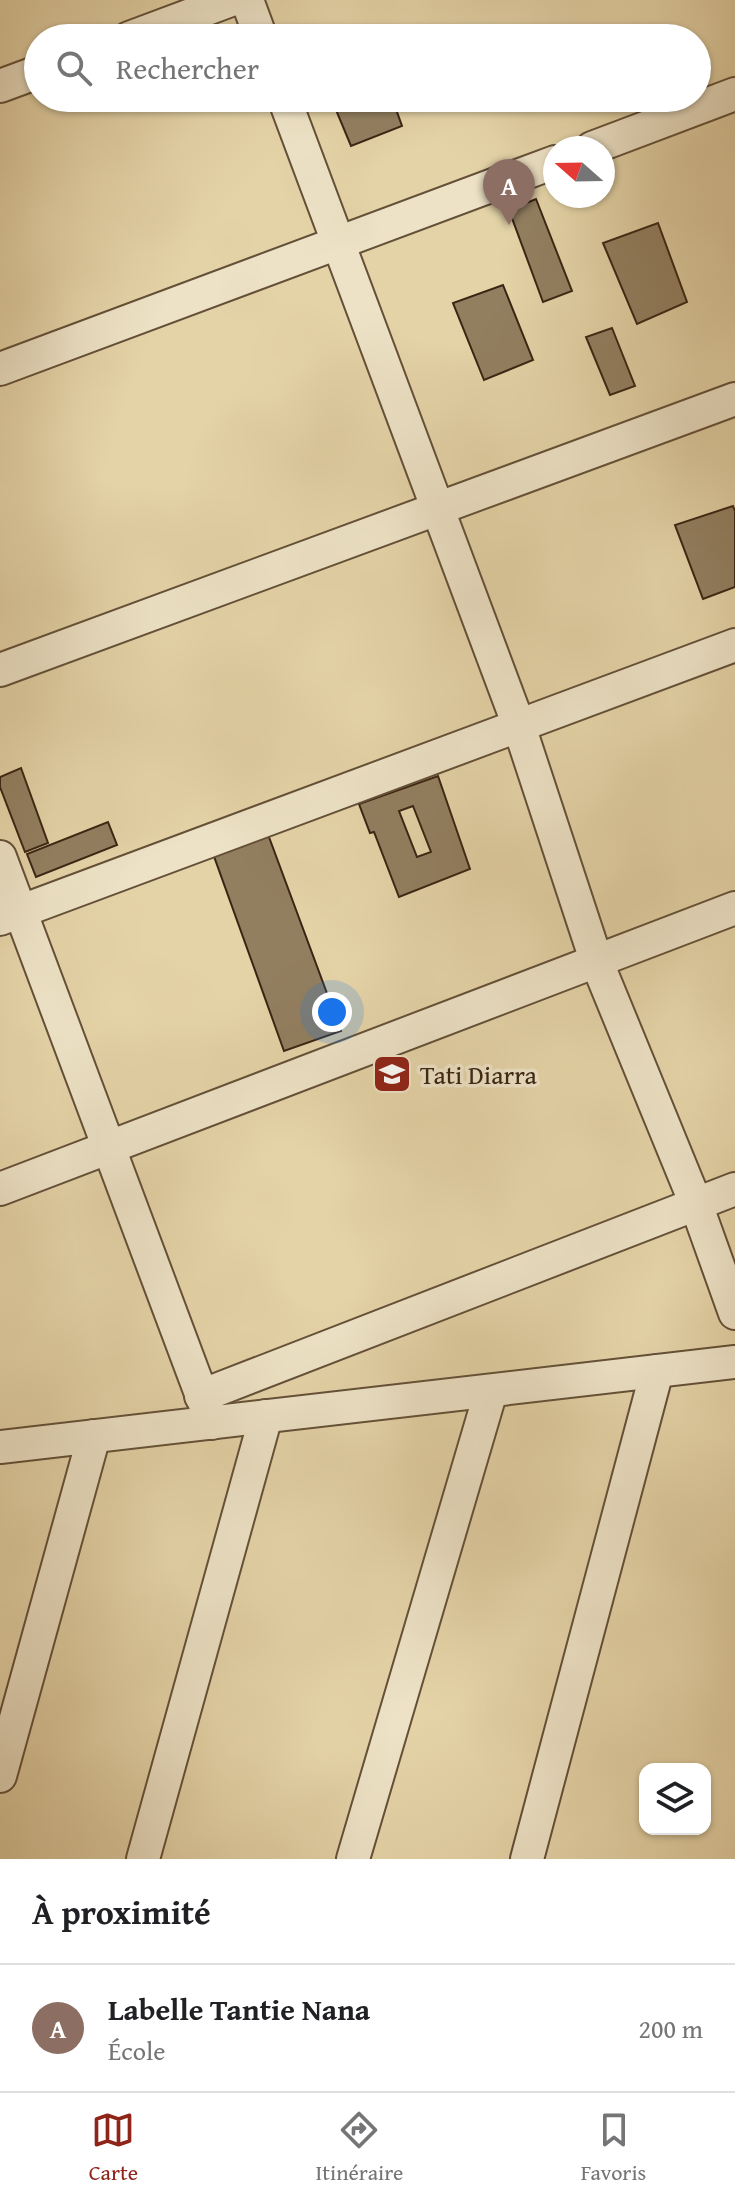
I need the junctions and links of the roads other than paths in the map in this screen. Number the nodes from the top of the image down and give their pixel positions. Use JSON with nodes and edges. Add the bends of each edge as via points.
{"nodes":[{"id":1,"x":231,"y":0,"type":"edge"},
{"id":2,"x":247,"y":0,"type":"edge"},
{"id":3,"x":167,"y":24,"type":"edge"},
{"id":4,"x":256,"y":24,"type":"edge"},
{"id":5,"x":24,"y":77,"type":"edge"},
{"id":6,"x":0,"y":86,"type":"edge"},
{"id":7,"x":735,"y":94,"type":"edge"},
{"id":8,"x":711,"y":103,"type":"edge"},
{"id":9,"x":289,"y":112,"type":"edge"},
{"id":10,"x":687,"y":112,"type":"edge"},
{"id":11,"x":615,"y":139,"type":"edge"},
{"id":12,"x":543,"y":166,"type":"edge"},
{"id":13,"x":337,"y":243,"type":"junction"},
{"id":14,"x":0,"y":369,"type":"edge"},
{"id":15,"x":735,"y":399,"type":"edge"},
{"id":16,"x":436,"y":509,"type":"junction"},
{"id":17,"x":735,"y":645,"type":"edge"},
{"id":18,"x":0,"y":670,"type":"edge"},
{"id":19,"x":519,"y":726,"type":"junction"},
{"id":20,"x":0,"y":857,"type":"edge"},
{"id":21,"x":735,"y":908,"type":"edge"},
{"id":22,"x":10,"y":915,"type":"edge"},
{"id":23,"x":596,"y":960,"type":"junction"},
{"id":24,"x":108,"y":1147,"type":"junction"},
{"id":25,"x":0,"y":1189,"type":"edge"},
{"id":26,"x":735,"y":1189,"type":"edge"},
{"id":27,"x":696,"y":1204,"type":"junction"},
{"id":28,"x":735,"y":1313,"type":"edge"},
{"id":29,"x":735,"y":1362,"type":"edge"},
{"id":30,"x":657,"y":1371,"type":"junction"},
{"id":31,"x":491,"y":1391,"type":"junction"},
{"id":32,"x":206,"y":1409,"type":"junction"},
{"id":33,"x":266,"y":1416,"type":"junction"},
{"id":34,"x":94,"y":1436,"type":"junction"},
{"id":35,"x":0,"y":1447,"type":"edge"},
{"id":36,"x":0,"y":1776,"type":"edge"},
{"id":37,"x":143,"y":1859,"type":"edge"},
{"id":38,"x":353,"y":1859,"type":"edge"},
{"id":39,"x":527,"y":1859,"type":"edge"}],
"edges":[{"from":1,"to":3,"type":"street"},
{"from":2,"to":4,"type":"street"},
{"from":5,"to":6,"type":"street"},
{"from":7,"to":8,"type":"street"},
{"from":9,"to":13,"type":"street"},
{"from":10,"to":11,"type":"street"},
{"from":12,"to":13,"type":"street"},
{"from":13,"to":14,"type":"street"},
{"from":13,"to":16,"type":"street"},
{"from":15,"to":16,"type":"street"},
{"from":16,"to":18,"type":"street"},
{"from":16,"to":19,"type":"street"},
{"from":17,"to":19,"type":"street"},
{"from":19,"to":22,"type":"street"},
{"from":19,"to":23,"type":"street"},
{"from":20,"to":22,"type":"street"},
{"from":21,"to":23,"type":"street"},
{"from":22,"to":24,"type":"street"},
{"from":23,"to":24,"type":"street"},
{"from":23,"to":27,"type":"street"},
{"from":24,"to":25,"type":"street"},
{"from":24,"to":32,"type":"street"},
{"from":26,"to":27,"type":"street"},
{"from":27,"to":28,"type":"street"},
{"from":27,"to":32,"type":"street"},
{"from":29,"to":30,"type":"street"},
{"from":30,"to":31,"type":"street"},
{"from":30,"to":39,"type":"street"},
{"from":31,"to":33,"type":"street"},
{"from":31,"to":38,"type":"street"},
{"from":32,"to":33,"type":"street"},
{"from":32,"to":34,"type":"street"},
{"from":33,"to":37,"type":"street"},
{"from":34,"to":35,"type":"street"},
{"from":34,"to":36,"type":"street"}]}
